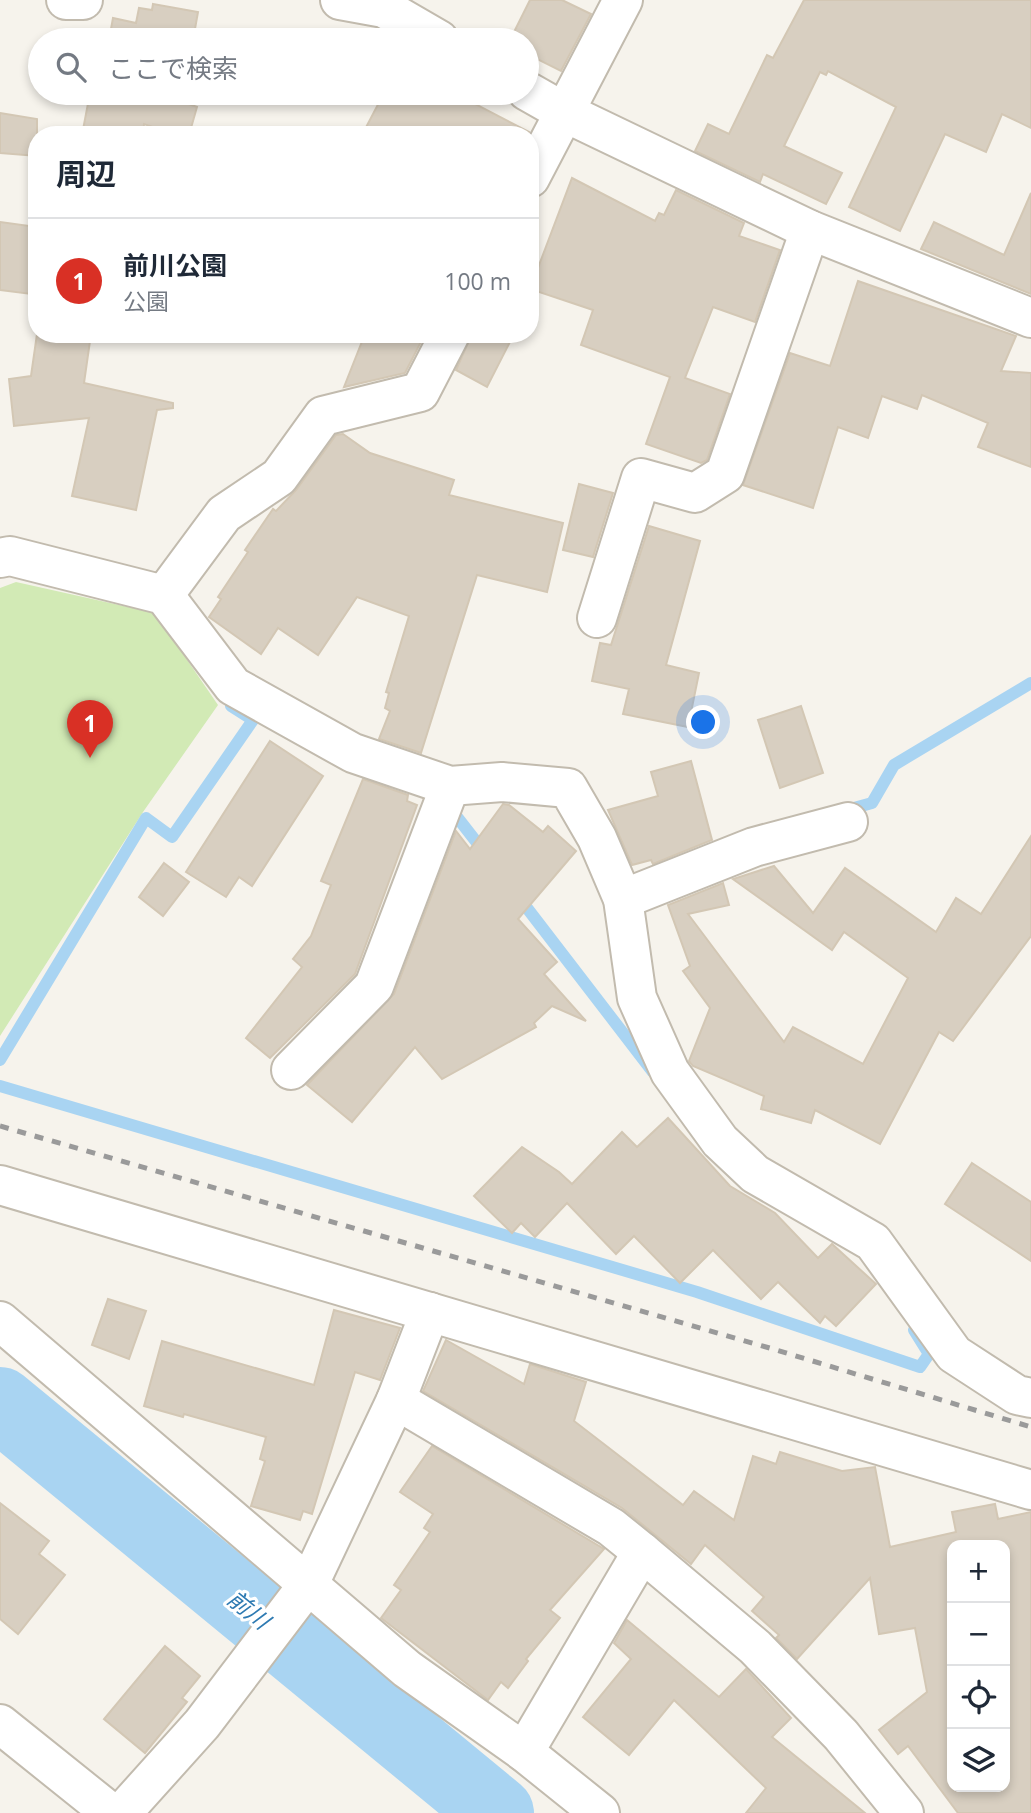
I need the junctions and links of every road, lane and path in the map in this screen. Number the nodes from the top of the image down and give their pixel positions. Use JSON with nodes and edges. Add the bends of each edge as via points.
{"nodes":[{"id":1,"x":66,"y":0,"type":"edge"},
{"id":2,"x":83,"y":0,"type":"edge"},
{"id":3,"x":340,"y":0,"type":"edge"},
{"id":4,"x":623,"y":0,"type":"edge"},
{"id":5,"x":418,"y":28,"type":"edge"},
{"id":6,"x":539,"y":98,"type":"edge"},
{"id":7,"x":564,"y":113,"type":"junction"},
{"id":8,"x":539,"y":161,"type":"edge"},
{"id":9,"x":810,"y":230,"type":"junction"},
{"id":10,"x":1031,"y":318,"type":"edge"},
{"id":11,"x":445,"y":343,"type":"edge"},
{"id":12,"x":0,"y":558,"type":"edge"},
{"id":13,"x":164,"y":595,"type":"junction"},
{"id":14,"x":597,"y":618,"type":"dead end"},
{"id":15,"x":449,"y":788,"type":"junction"},
{"id":16,"x":848,"y":822,"type":"dead end"},
{"id":17,"x":623,"y":898,"type":"junction"},
{"id":18,"x":291,"y":1070,"type":"dead end"},
{"id":19,"x":0,"y":1185,"type":"edge"},
{"id":20,"x":430,"y":1312,"type":"junction"},
{"id":21,"x":0,"y":1321,"type":"edge"},
{"id":22,"x":1031,"y":1398,"type":"edge"},
{"id":23,"x":396,"y":1400,"type":"junction"},
{"id":24,"x":1031,"y":1490,"type":"edge"},
{"id":25,"x":642,"y":1552,"type":"junction"},
{"id":26,"x":309,"y":1583,"type":"junction"},
{"id":27,"x":0,"y":1724,"type":"edge"},
{"id":28,"x":524,"y":1752,"type":"junction"},
{"id":29,"x":111,"y":1813,"type":"edge"},
{"id":30,"x":122,"y":1813,"type":"edge"},
{"id":31,"x":600,"y":1813,"type":"edge"},
{"id":32,"x":904,"y":1813,"type":"edge"}],
"edges":[{"from":1,"to":2,"type":"street"},
{"from":3,"to":5,"type":"street","via":[[384,8]]},
{"from":4,"to":7,"type":"street"},
{"from":6,"to":7,"type":"street"},
{"from":7,"to":8,"type":"street"},
{"from":7,"to":9,"type":"street"},
{"from":9,"to":10,"type":"street"},
{"from":9,"to":14,"type":"street","via":[[725,474],[695,493],[641,478]]},
{"from":11,"to":13,"type":"street","via":[[420,392],[323,415],[279,477],[224,514]]},
{"from":12,"to":13,"type":"street","via":[[10,556]]},
{"from":13,"to":15,"type":"street","via":[[233,686],[353,753]]},
{"from":15,"to":17,"type":"street","via":[[502,782],[568,788],[597,838]]},
{"from":15,"to":18,"type":"street","via":[[374,986]]},
{"from":16,"to":17,"type":"street","via":[[754,848]]},
{"from":17,"to":22,"type":"street","via":[[637,998],[670,1072],[720,1141],[755,1174],[873,1242],[954,1354],[1017,1395]]},
{"from":19,"to":20,"type":"street"},
{"from":20,"to":23,"type":"street"},
{"from":20,"to":24,"type":"street"},
{"from":21,"to":26,"type":"street"},
{"from":23,"to":25,"type":"street","via":[[611,1527]]},
{"from":23,"to":26,"type":"street"},
{"from":25,"to":28,"type":"street"},
{"from":25,"to":32,"type":"street","via":[[755,1647],[841,1735]]},
{"from":26,"to":28,"type":"street","via":[[407,1669]]},
{"from":26,"to":30,"type":"street","via":[[238,1679]]},
{"from":27,"to":29,"type":"street"},
{"from":28,"to":31,"type":"street"}]}
